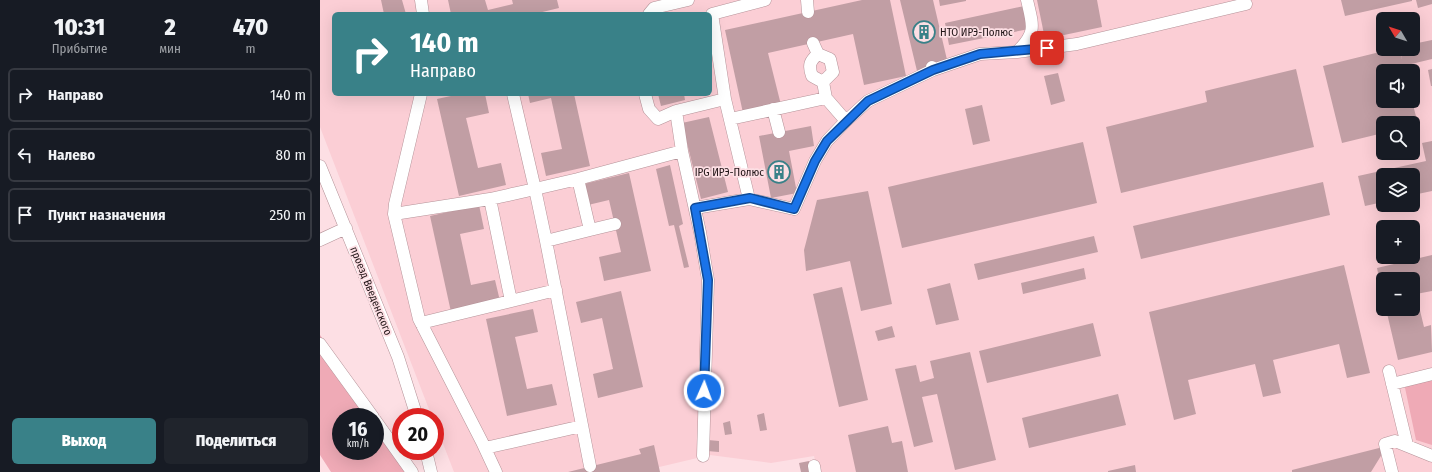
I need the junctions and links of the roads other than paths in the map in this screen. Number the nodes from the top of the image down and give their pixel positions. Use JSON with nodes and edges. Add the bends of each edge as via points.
{"nodes":[{"id":1,"x":420,"y":0,"type":"edge"},
{"id":2,"x":688,"y":0,"type":"edge"},
{"id":3,"x":765,"y":0,"type":"edge"},
{"id":4,"x":1026,"y":0,"type":"edge"},
{"id":5,"x":1246,"y":4,"type":"dead end"},
{"id":6,"x":423,"y":12,"type":"edge"},
{"id":7,"x":651,"y":12,"type":"edge"},
{"id":8,"x":1016,"y":52,"type":"junction"},
{"id":9,"x":823,"y":82,"type":"junction"},
{"id":10,"x":421,"y":96,"type":"edge"},
{"id":11,"x":513,"y":96,"type":"edge"},
{"id":12,"x":646,"y":96,"type":"edge"},
{"id":13,"x":826,"y":98,"type":"junction"},
{"id":14,"x":725,"y":99,"type":"junction"},
{"id":15,"x":773,"y":109,"type":"junction"},
{"id":16,"x":676,"y":111,"type":"junction"},
{"id":17,"x":730,"y":119,"type":"junction"},
{"id":18,"x":846,"y":121,"type":"junction"},
{"id":19,"x":779,"y":132,"type":"dead end"},
{"id":20,"x":682,"y":151,"type":"junction"},
{"id":21,"x":320,"y":166,"type":"edge"},
{"id":22,"x":578,"y":179,"type":"junction"},
{"id":23,"x":535,"y":189,"type":"junction"},
{"id":24,"x":750,"y":198,"type":"junction"},
{"id":25,"x":490,"y":199,"type":"junction"},
{"id":26,"x":695,"y":208,"type":"junction"},
{"id":27,"x":394,"y":214,"type":"junction"},
{"id":28,"x":615,"y":224,"type":"dead end"},
{"id":29,"x":346,"y":228,"type":"junction"},
{"id":30,"x":590,"y":230,"type":"junction"},
{"id":31,"x":320,"y":240,"type":"edge"},
{"id":32,"x":546,"y":241,"type":"junction"},
{"id":33,"x":556,"y":290,"type":"junction"},
{"id":34,"x":511,"y":301,"type":"junction"},
{"id":35,"x":421,"y":323,"type":"junction"},
{"id":36,"x":320,"y":344,"type":"edge"},
{"id":37,"x":1389,"y":371,"type":"dead end"},
{"id":38,"x":1432,"y":374,"type":"edge"},
{"id":39,"x":1392,"y":384,"type":"junction"},
{"id":40,"x":366,"y":408,"type":"edge"},
{"id":41,"x":413,"y":408,"type":"edge"},
{"id":42,"x":582,"y":426,"type":"junction"},
{"id":43,"x":384,"y":433,"type":"edge"},
{"id":44,"x":1407,"y":446,"type":"junction"},
{"id":45,"x":485,"y":448,"type":"junction"},
{"id":46,"x":703,"y":456,"type":"dead end"},
{"id":47,"x":1432,"y":456,"type":"edge"},
{"id":48,"x":428,"y":460,"type":"edge"},
{"id":49,"x":590,"y":466,"type":"dead end"},
{"id":50,"x":412,"y":472,"type":"edge"},
{"id":51,"x":431,"y":472,"type":"edge"},
{"id":52,"x":496,"y":472,"type":"edge"},
{"id":53,"x":1392,"y":472,"type":"edge"}],
"edges":[{"from":1,"to":6,"type":"street"},
{"from":2,"to":7,"type":"street","via":[[654,8]]},
{"from":3,"to":14,"type":"street","via":[[712,14]]},
{"from":4,"to":8,"type":"street","via":[[1032,33],[1028,41]]},
{"from":5,"to":8,"type":"street","via":[[1077,44]]},
{"from":8,"to":18,"type":"street","via":[[980,54],[933,69],[868,101]]},
{"from":9,"to":9,"type":"street","via":[[832,72],[830,59],[816,48],[809,68],[812,76]]},
{"from":9,"to":13,"type":"street"},
{"from":10,"to":27,"type":"street"},
{"from":11,"to":23,"type":"street"},
{"from":12,"to":16,"type":"street","via":[[649,109],[658,119]]},
{"from":13,"to":15,"type":"street"},
{"from":13,"to":18,"type":"street"},
{"from":14,"to":16,"type":"street"},
{"from":14,"to":17,"type":"street"},
{"from":15,"to":17,"type":"street"},
{"from":15,"to":19,"type":"street"},
{"from":16,"to":20,"type":"street"},
{"from":17,"to":24,"type":"street"},
{"from":18,"to":24,"type":"street","via":[[827,141],[815,161],[794,209]]},
{"from":20,"to":22,"type":"street"},
{"from":20,"to":26,"type":"street"},
{"from":21,"to":29,"type":"street","name":"проезд Введенского"},
{"from":22,"to":23,"type":"street"},
{"from":22,"to":30,"type":"street"},
{"from":23,"to":25,"type":"street"},
{"from":23,"to":32,"type":"street"},
{"from":24,"to":26,"type":"street"},
{"from":25,"to":27,"type":"street"},
{"from":25,"to":34,"type":"street"},
{"from":26,"to":46,"type":"street","via":[[708,280]]},
{"from":27,"to":35,"type":"street"},
{"from":28,"to":30,"type":"street"},
{"from":29,"to":31,"type":"street"},
{"from":29,"to":41,"type":"street","name":"проезд Введенского","via":[[398,357]]},
{"from":30,"to":32,"type":"street"},
{"from":32,"to":33,"type":"street"},
{"from":33,"to":34,"type":"street"},
{"from":33,"to":42,"type":"street"},
{"from":34,"to":35,"type":"street"},
{"from":35,"to":45,"type":"street"},
{"from":36,"to":40,"type":"street"},
{"from":37,"to":39,"type":"street"},
{"from":38,"to":39,"type":"street"},
{"from":39,"to":44,"type":"street"},
{"from":42,"to":45,"type":"street"},
{"from":42,"to":49,"type":"street"},
{"from":43,"to":50,"type":"street"},
{"from":44,"to":47,"type":"street"},
{"from":44,"to":53,"type":"street","via":[[1395,441],[1385,444]]},
{"from":45,"to":52,"type":"street"},
{"from":48,"to":51,"type":"street"}]}
